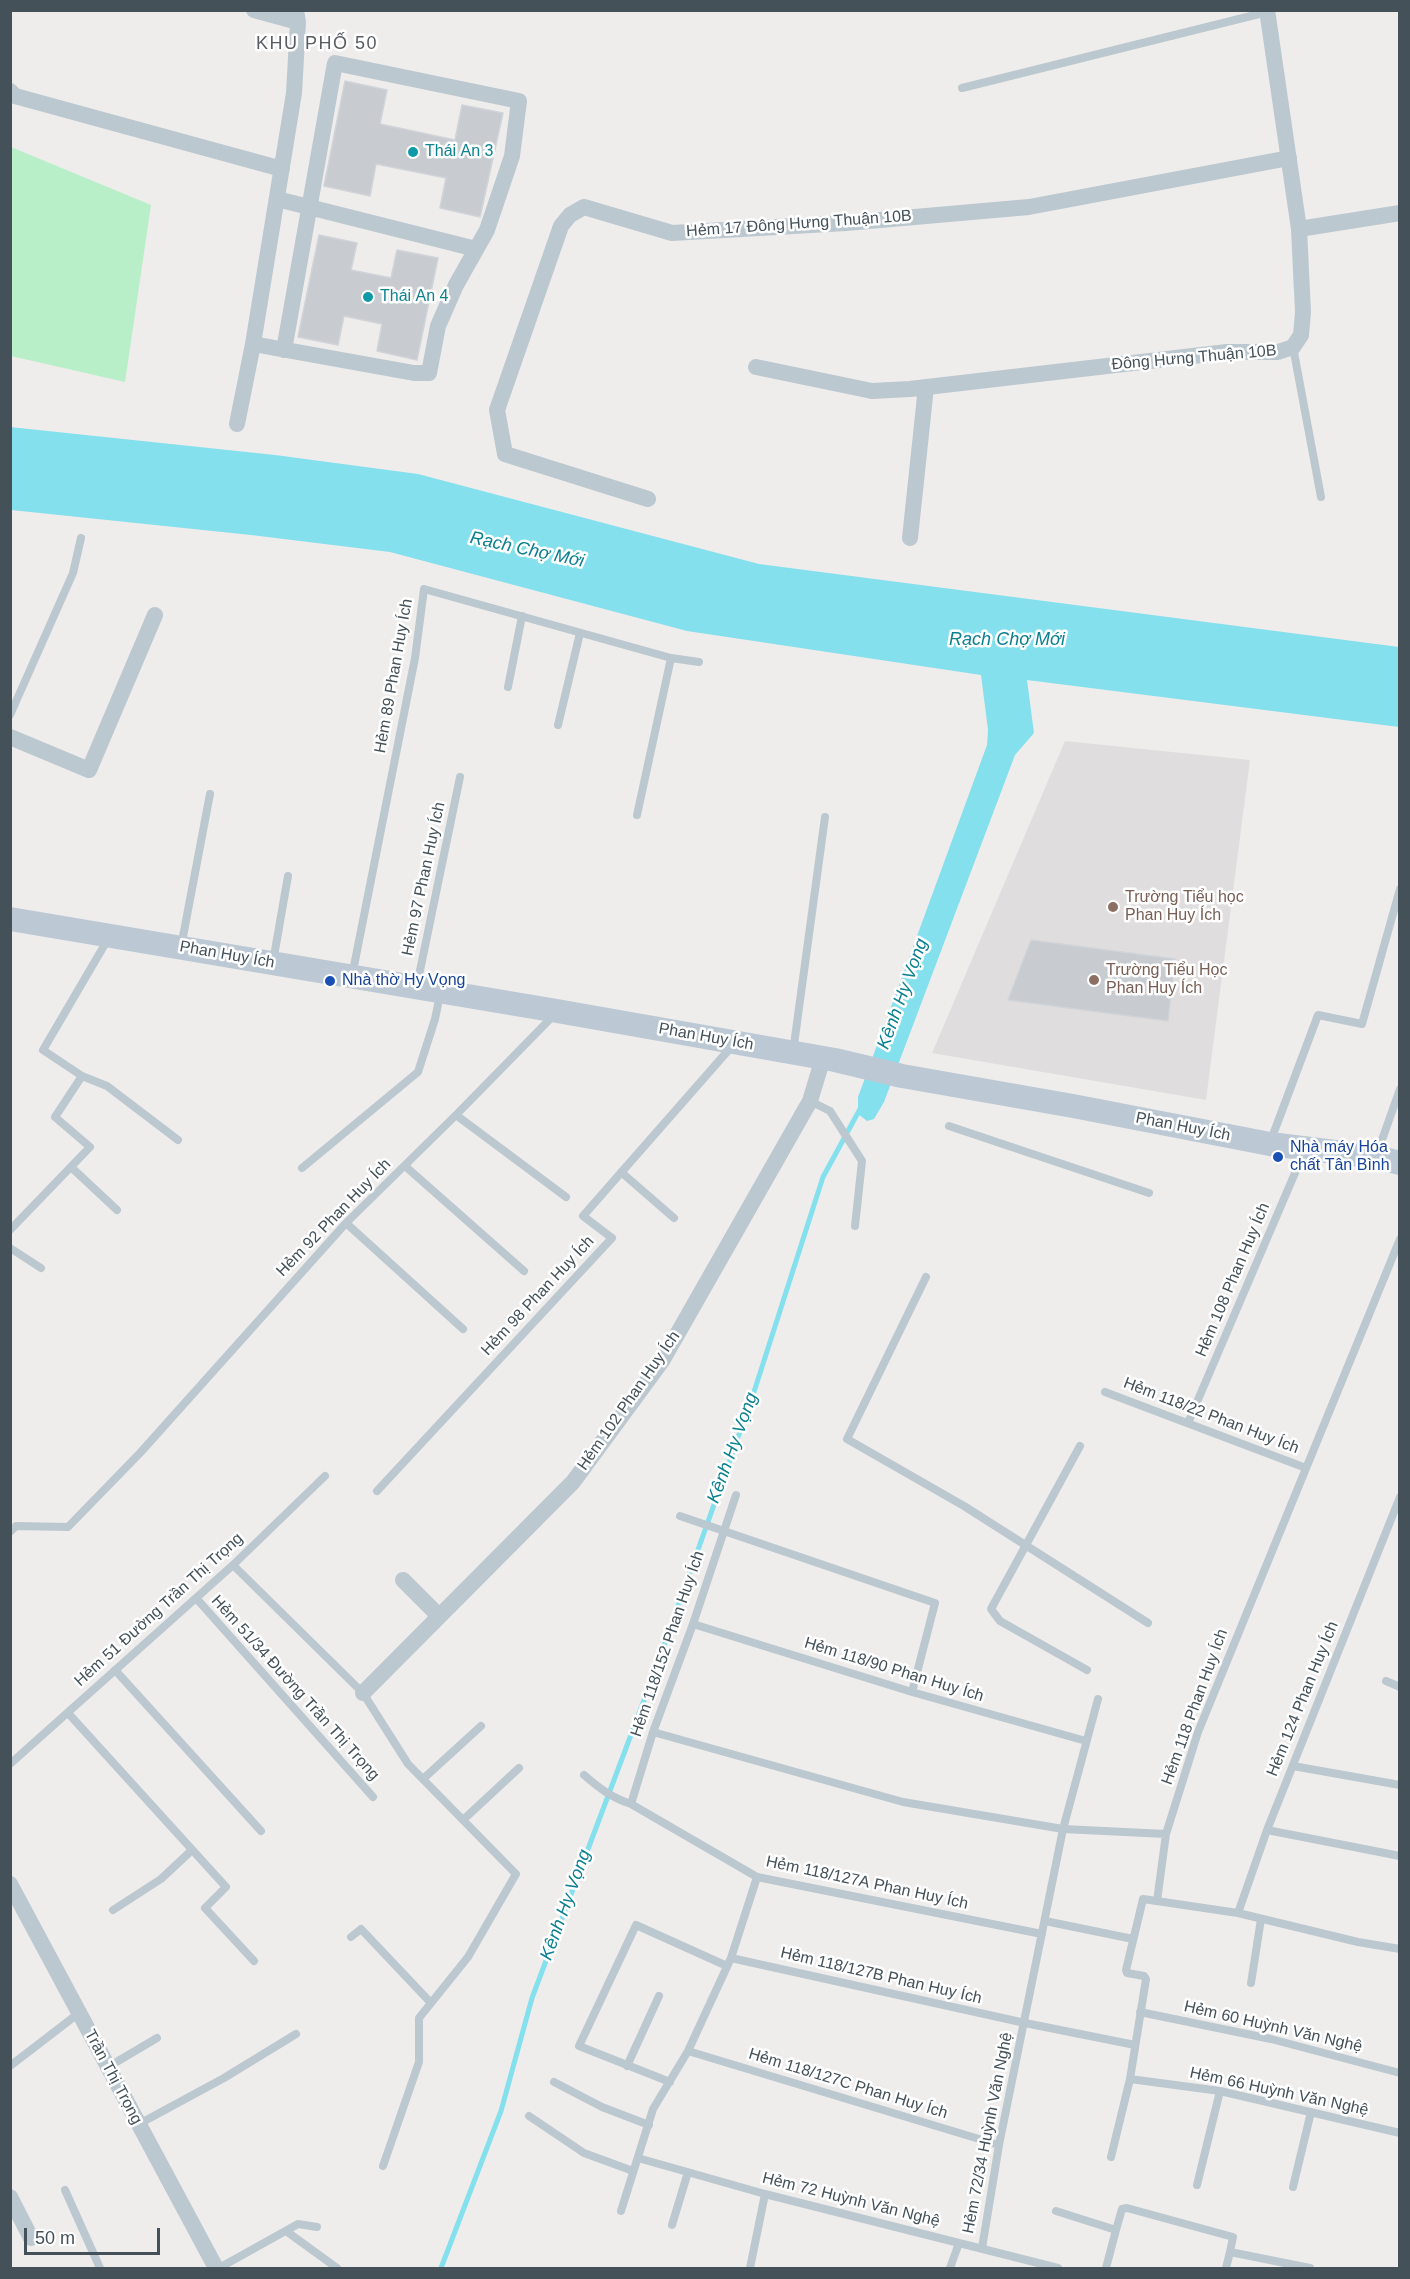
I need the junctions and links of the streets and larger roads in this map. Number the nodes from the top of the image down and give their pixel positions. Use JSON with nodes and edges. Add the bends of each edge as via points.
{"nodes":[{"id":1,"x":254,"y":10,"type":"edge"},
{"id":2,"x":1267,"y":11,"type":"edge"},
{"id":3,"x":297,"y":16,"type":"edge"},
{"id":4,"x":10,"y":91,"type":"edge"},
{"id":5,"x":1289,"y":158,"type":"junction"},
{"id":6,"x":282,"y":169,"type":"junction"},
{"id":7,"x":277,"y":199,"type":"junction"},
{"id":8,"x":309,"y":206,"type":"junction"},
{"id":9,"x":1400,"y":213,"type":"edge"},
{"id":10,"x":1299,"y":229,"type":"junction"},
{"id":11,"x":476,"y":249,"type":"junction"},
{"id":12,"x":253,"y":344,"type":"junction"},
{"id":13,"x":284,"y":350,"type":"junction"},
{"id":14,"x":756,"y":367,"type":"dead end"},
{"id":15,"x":926,"y":387,"type":"junction"},
{"id":16,"x":237,"y":424,"type":"dead end"},
{"id":17,"x":648,"y":500,"type":"dead end"},
{"id":18,"x":910,"y":538,"type":"dead end"},
{"id":19,"x":155,"y":615,"type":"dead end"},
{"id":20,"x":10,"y":737,"type":"edge"},
{"id":21,"x":10,"y":919,"type":"edge"},
{"id":22,"x":829,"y":1059,"type":"junction"},
{"id":23,"x":1400,"y":1162,"type":"edge"},
{"id":24,"x":404,"y":1580,"type":"dead end"},
{"id":25,"x":440,"y":1616,"type":"junction"},
{"id":26,"x":363,"y":1693,"type":"road end"},
{"id":27,"x":10,"y":1884,"type":"edge"},
{"id":28,"x":10,"y":2197,"type":"edge"},
{"id":29,"x":32,"y":2238,"type":"dead end"},
{"id":30,"x":217,"y":2268,"type":"edge"}],
"edges":[{"from":1,"to":3,"type":"street"},
{"from":2,"to":5,"type":"street","name":"Đông Hưng Thuận 10B"},
{"from":3,"to":6,"type":"street","via":[[294,93]]},
{"from":4,"to":6,"type":"street","via":[[15,96]]},
{"from":5,"to":10,"type":"street","name":"Đông Hưng Thuận 10B"},
{"from":5,"to":17,"type":"street","name":"Hẻm 17 Đông Hưng Thuận 10B","via":[[1029,207],[846,223],[672,233],[584,207],[561,226],[497,410],[505,454]]},
{"from":6,"to":7,"type":"street"},
{"from":7,"to":8,"type":"street"},
{"from":7,"to":12,"type":"street"},
{"from":8,"to":11,"type":"street"},
{"from":8,"to":11,"type":"street","via":[[335,63],[519,101],[512,156],[487,231]]},
{"from":8,"to":13,"type":"street"},
{"from":9,"to":10,"type":"street"},
{"from":10,"to":15,"type":"street","name":"Đông Hưng Thuận 10B","via":[[1303,312],[1301,335],[1293,347],[1278,352],[1227,352]]},
{"from":11,"to":13,"type":"street","via":[[438,326],[429,373]]},
{"from":12,"to":13,"type":"street"},
{"from":12,"to":16,"type":"street"},
{"from":14,"to":15,"type":"street","name":"Đông Hưng Thuận 10B","via":[[872,391]]},
{"from":15,"to":18,"type":"street"},
{"from":19,"to":20,"type":"street","via":[[88,770]]},
{"from":21,"to":22,"type":"main road","name":"Phan Huy Ích"},
{"from":22,"to":23,"type":"main road","name":"Phan Huy Ích","via":[[1270,1144]]},
{"from":22,"to":25,"type":"street","name":"Hẻm 102 Phan Huy Ích","via":[[810,1101],[662,1361],[573,1482]]},
{"from":24,"to":25,"type":"street"},
{"from":25,"to":26,"type":"street","name":"Hẻm 102 Phan Huy Ích"},
{"from":27,"to":30,"type":"street","name":"Trần Thị Trọng"},
{"from":28,"to":29,"type":"street"}]}
